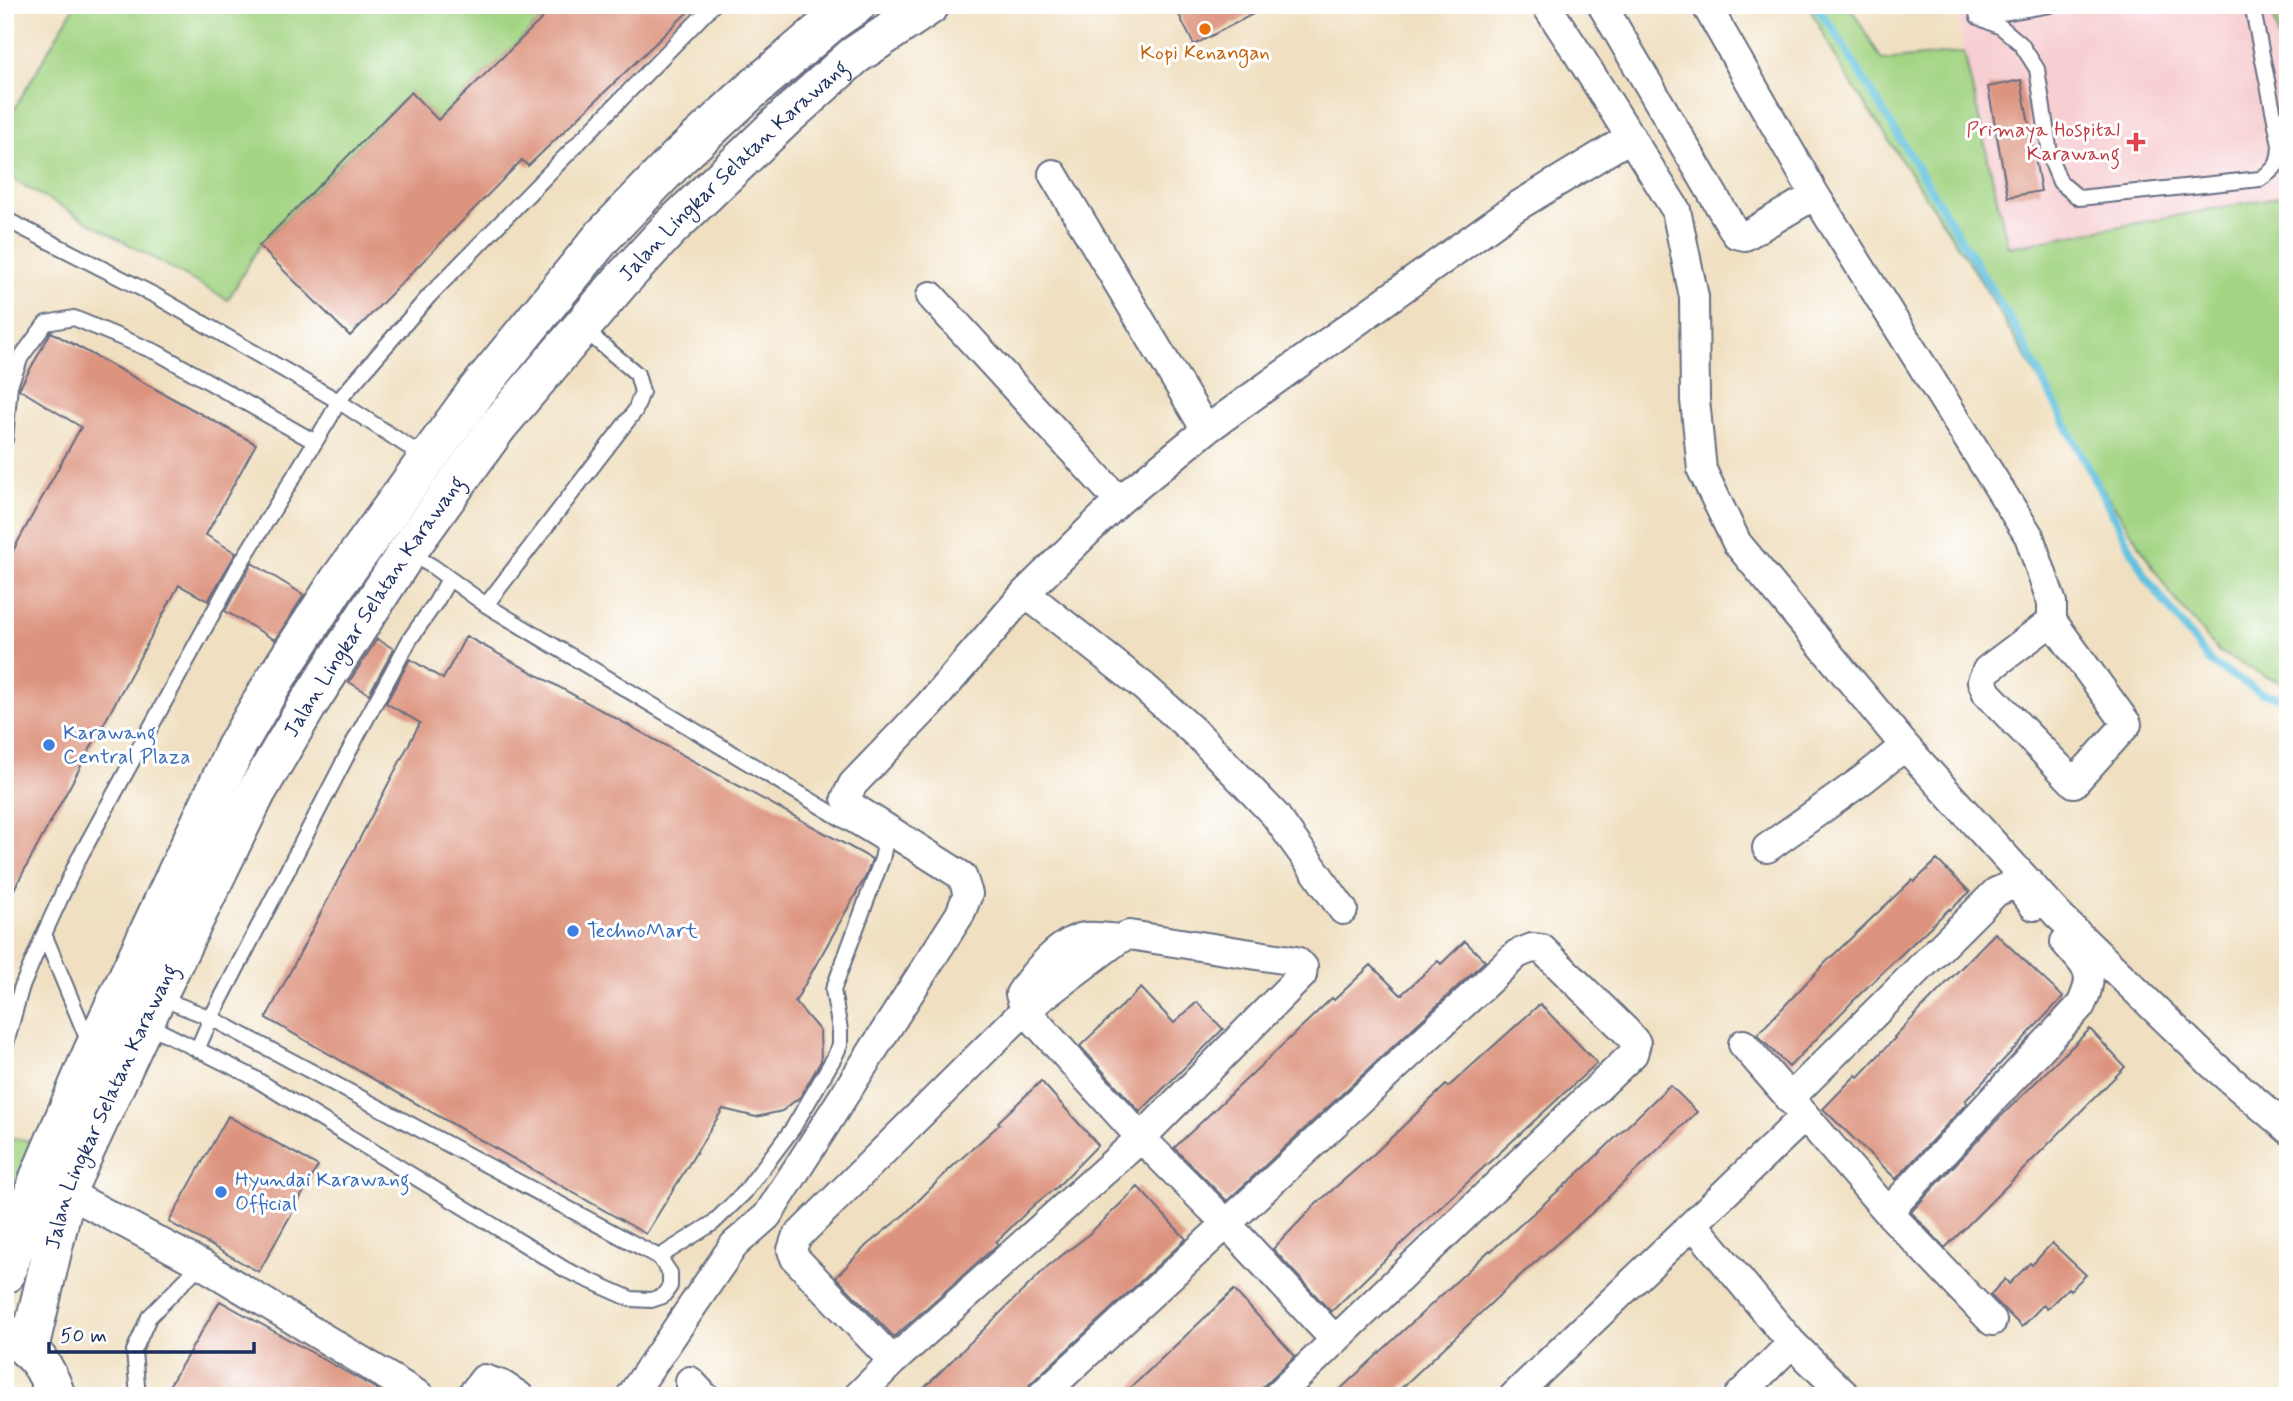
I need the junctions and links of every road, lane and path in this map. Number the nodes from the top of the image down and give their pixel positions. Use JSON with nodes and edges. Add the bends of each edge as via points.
{"nodes":[{"id":1,"x":713,"y":5,"type":"edge"},
{"id":2,"x":930,"y":5,"type":"edge"},
{"id":3,"x":1546,"y":5,"type":"edge"},
{"id":4,"x":1602,"y":5,"type":"edge"},
{"id":5,"x":1706,"y":5,"type":"edge"},
{"id":6,"x":2050,"y":5,"type":"edge"},
{"id":7,"x":2252,"y":5,"type":"edge"},
{"id":8,"x":836,"y":11,"type":"edge"},
{"id":9,"x":1976,"y":11,"type":"edge"},
{"id":10,"x":1631,"y":137,"type":"junction"},
{"id":11,"x":1053,"y":174,"type":"dead end"},
{"id":12,"x":1815,"y":195,"type":"junction"},
{"id":13,"x":5,"y":219,"type":"edge"},
{"id":14,"x":931,"y":296,"type":"dead end"},
{"id":15,"x":581,"y":327,"type":"junction"},
{"id":16,"x":338,"y":401,"type":"junction"},
{"id":17,"x":1206,"y":430,"type":"junction"},
{"id":18,"x":6,"y":438,"type":"edge"},
{"id":19,"x":315,"y":442,"type":"junction"},
{"id":20,"x":427,"y":458,"type":"junction"},
{"id":21,"x":1119,"y":501,"type":"junction"},
{"id":22,"x":407,"y":552,"type":"junction"},
{"id":23,"x":449,"y":579,"type":"junction"},
{"id":24,"x":1025,"y":593,"type":"junction"},
{"id":25,"x":486,"y":605,"type":"junction"},
{"id":26,"x":2052,"y":621,"type":"junction"},
{"id":27,"x":1905,"y":746,"type":"junction"},
{"id":28,"x":1767,"y":848,"type":"dead end"},
{"id":29,"x":1343,"y":910,"type":"dead end"},
{"id":30,"x":44,"y":933,"type":"junction"},
{"id":31,"x":151,"y":1010,"type":"junction"},
{"id":32,"x":1025,"y":1010,"type":"junction"},
{"id":33,"x":211,"y":1018,"type":"junction"},
{"id":34,"x":1742,"y":1044,"type":"dead end"},
{"id":35,"x":5,"y":1046,"type":"edge"},
{"id":36,"x":197,"y":1050,"type":"junction"},
{"id":37,"x":93,"y":1051,"type":"junction"},
{"id":38,"x":1797,"y":1107,"type":"junction"},
{"id":39,"x":2288,"y":1129,"type":"edge"},
{"id":40,"x":1141,"y":1138,"type":"junction"},
{"id":41,"x":53,"y":1185,"type":"junction"},
{"id":42,"x":1888,"y":1212,"type":"junction"},
{"id":43,"x":1227,"y":1224,"type":"junction"},
{"id":44,"x":1694,"y":1225,"type":"junction"},
{"id":45,"x":659,"y":1257,"type":"junction"},
{"id":46,"x":201,"y":1264,"type":"junction"},
{"id":47,"x":5,"y":1274,"type":"edge"},
{"id":48,"x":1992,"y":1321,"type":"dead end"},
{"id":49,"x":1335,"y":1340,"type":"junction"},
{"id":50,"x":17,"y":1341,"type":"edge"},
{"id":51,"x":1792,"y":1343,"type":"junction"},
{"id":52,"x":893,"y":1361,"type":"junction"},
{"id":53,"x":56,"y":1396,"type":"edge"},
{"id":54,"x":138,"y":1396,"type":"edge"},
{"id":55,"x":420,"y":1396,"type":"edge"},
{"id":56,"x":471,"y":1396,"type":"edge"},
{"id":57,"x":519,"y":1396,"type":"edge"},
{"id":58,"x":631,"y":1396,"type":"edge"},
{"id":59,"x":858,"y":1396,"type":"edge"},
{"id":60,"x":1041,"y":1396,"type":"edge"},
{"id":61,"x":1276,"y":1396,"type":"edge"},
{"id":62,"x":1514,"y":1396,"type":"edge"},
{"id":63,"x":1739,"y":1396,"type":"edge"},
{"id":64,"x":1846,"y":1396,"type":"edge"}],
"edges":[{"from":1,"to":16,"type":"lane","via":[[430,295]]},
{"from":2,"to":15,"type":"main road","name":"Jalan Lingkar Selatan Karawang","via":[[854,57],[787,116],[670,228]]},
{"from":3,"to":10,"type":"street"},
{"from":4,"to":12,"type":"street","via":[[1736,234],[1745,236]]},
{"from":5,"to":12,"type":"street"},
{"from":6,"to":9,"type":"lane"},
{"from":7,"to":9,"type":"lane","via":[[2280,145],[2273,171],[2260,179],[2079,198],[2060,182],[2051,160],[2037,69],[2021,44]]},
{"from":8,"to":20,"type":"main road","name":"Jalan Lingkar Selatan Karawang","via":[[688,149],[603,236]]},
{"from":10,"to":17,"type":"street","via":[[1516,207]]},
{"from":10,"to":27,"type":"street","via":[[1676,210],[1694,297],[1695,400],[1702,470],[1737,543]]},
{"from":11,"to":17,"type":"street"},
{"from":12,"to":26,"type":"street","via":[[2029,536],[2052,603]]},
{"from":13,"to":16,"type":"lane","via":[[156,296]]},
{"from":14,"to":21,"type":"street"},
{"from":15,"to":22,"type":"main road","name":"Jalan Lingkar Selatan Karawang","via":[[498,426]]},
{"from":15,"to":25,"type":"lane","via":[[636,374],[642,392],[635,411]]},
{"from":16,"to":19,"type":"lane"},
{"from":16,"to":20,"type":"lane"},
{"from":17,"to":21,"type":"street"},
{"from":18,"to":19,"type":"lane","via":[[10,385],[22,357],[46,323],[74,318],[158,353]]},
{"from":19,"to":30,"type":"lane","via":[[237,569],[77,862]]},
{"from":20,"to":37,"type":"main road","name":"Jalan Lingkar Selatan Karawang","via":[[338,582],[236,747]]},
{"from":21,"to":24,"type":"street"},
{"from":22,"to":23,"type":"lane"},
{"from":22,"to":31,"type":"main road","name":"Jalan Lingkar Selatan Karawang","via":[[257,791]]},
{"from":23,"to":25,"type":"lane"},
{"from":23,"to":33,"type":"lane","via":[[363,724]]},
{"from":24,"to":29,"type":"street","via":[[1201,738],[1275,815]]},
{"from":24,"to":58,"type":"street","via":[[846,798],[851,806],[962,876],[968,894],[960,914],[767,1216],[734,1245]]},
{"from":25,"to":45,"type":"lane","via":[[884,845],[833,990],[841,1030],[834,1058],[793,1128],[744,1193],[713,1223]]},
{"from":26,"to":26,"type":"street","via":[[2127,724],[2074,783],[1987,693],[1982,681],[1987,670]]},
{"from":27,"to":28,"type":"street"},
{"from":27,"to":39,"type":"street","via":[[2058,915],[2211,1064]]},
{"from":30,"to":35,"type":"lane"},
{"from":30,"to":37,"type":"lane"},
{"from":31,"to":33,"type":"lane"},
{"from":31,"to":36,"type":"lane"},
{"from":31,"to":41,"type":"main road","name":"Jalan Lingkar Selatan Karawang"},
{"from":32,"to":40,"type":"street"},
{"from":32,"to":40,"type":"street","via":[[1129,935],[1296,961],[1303,967],[1302,975]]},
{"from":32,"to":52,"type":"street","via":[[796,1238],[795,1258]]},
{"from":33,"to":36,"type":"lane"},
{"from":33,"to":45,"type":"lane"},
{"from":34,"to":38,"type":"street"},
{"from":36,"to":45,"type":"lane","via":[[249,1075],[566,1270],[605,1288],[631,1299],[663,1296],[670,1286],[670,1273]]},
{"from":37,"to":41,"type":"main road","name":"Jalan Lingkar Selatan Karawang"},
{"from":38,"to":42,"type":"street"},
{"from":38,"to":42,"type":"street","via":[[1996,892],[2020,888],[2088,969],[2090,985],[2081,1005]]},
{"from":38,"to":44,"type":"street"},
{"from":40,"to":43,"type":"street"},
{"from":40,"to":52,"type":"street"},
{"from":41,"to":46,"type":"street"},
{"from":41,"to":47,"type":"main road","name":"Jalan Lingkar Selatan Karawang"},
{"from":41,"to":50,"type":"main road","name":"Jalan Lingkar Selatan Karawang"},
{"from":42,"to":48,"type":"street"},
{"from":43,"to":49,"type":"street"},
{"from":43,"to":49,"type":"street","via":[[1517,954],[1542,949],[1626,1031],[1636,1043],[1633,1054]]},
{"from":43,"to":60,"type":"street"},
{"from":44,"to":51,"type":"street"},
{"from":44,"to":62,"type":"street"},
{"from":46,"to":54,"type":"lane","via":[[149,1317],[134,1351]]},
{"from":46,"to":55,"type":"street"},
{"from":49,"to":61,"type":"street"},
{"from":50,"to":53,"type":"main road","via":[[48,1373]]},
{"from":51,"to":63,"type":"street"},
{"from":51,"to":64,"type":"street"},
{"from":52,"to":59,"type":"street"},
{"from":56,"to":57,"type":"street","via":[[484,1379]]}]}
